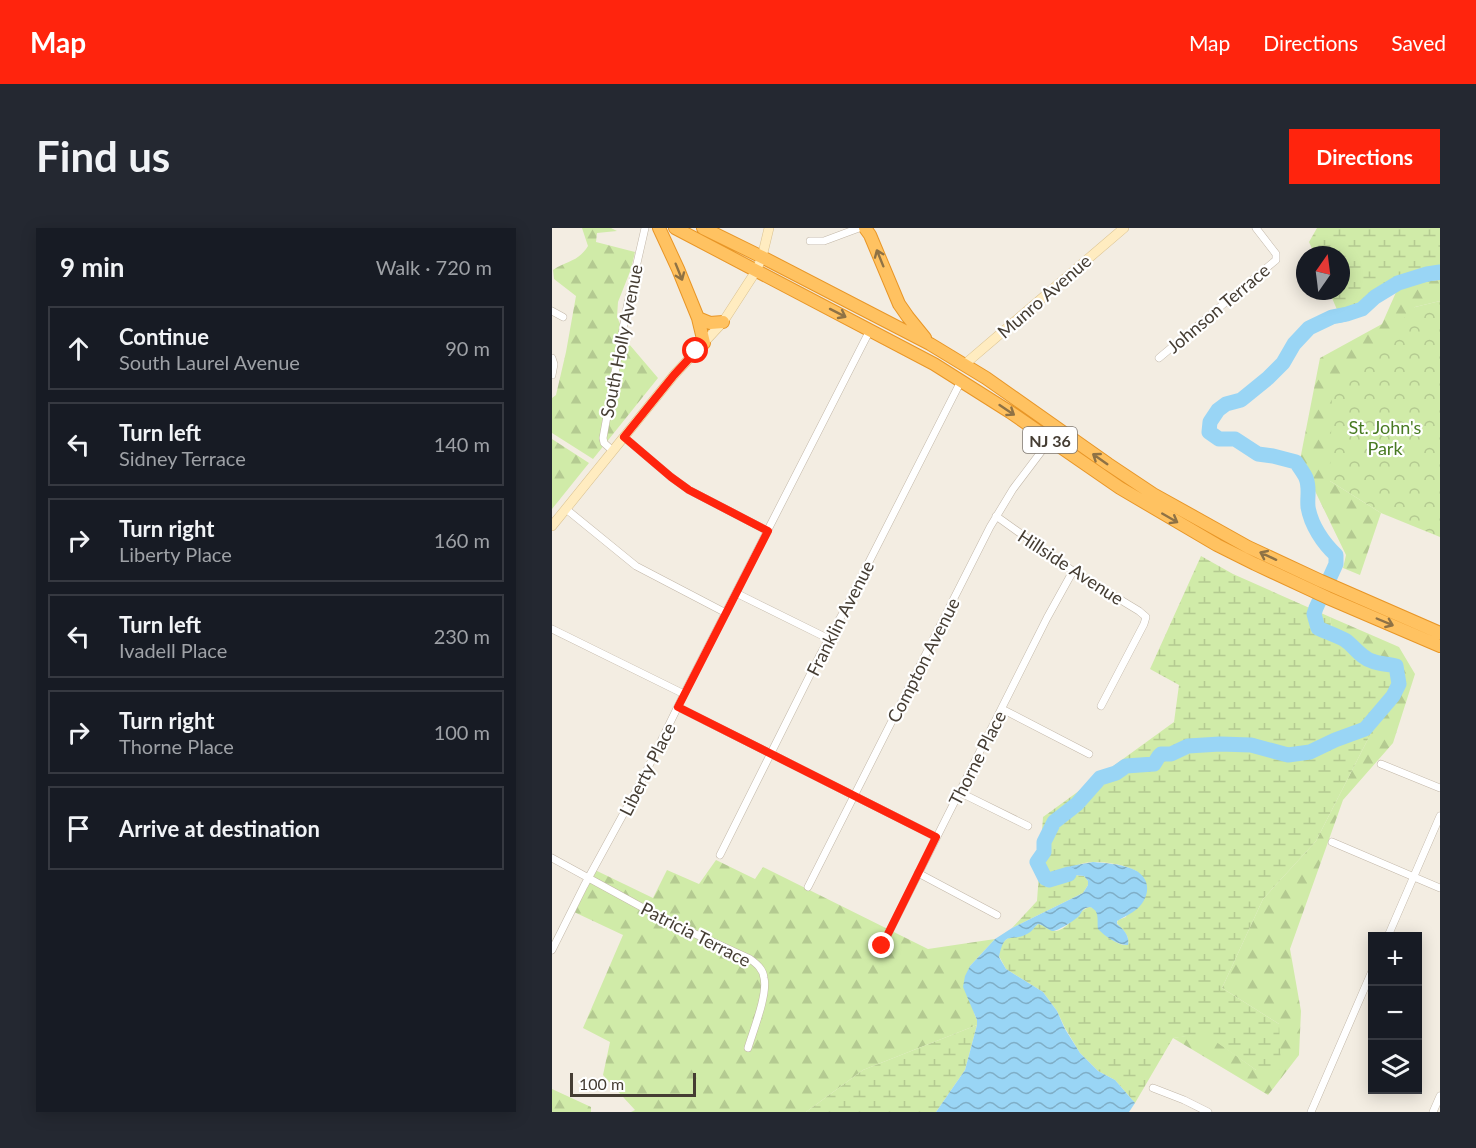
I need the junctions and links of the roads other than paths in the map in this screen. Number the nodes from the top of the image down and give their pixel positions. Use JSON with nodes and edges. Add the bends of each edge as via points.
{"nodes":[{"id":1,"x":645,"y":228,"type":"edge"},
{"id":2,"x":659,"y":228,"type":"edge"},
{"id":3,"x":675,"y":228,"type":"edge"},
{"id":4,"x":703,"y":228,"type":"edge"},
{"id":5,"x":769,"y":228,"type":"edge"},
{"id":6,"x":859,"y":228,"type":"edge"},
{"id":7,"x":865,"y":228,"type":"edge"},
{"id":8,"x":1124,"y":228,"type":"edge"},
{"id":9,"x":1256,"y":228,"type":"edge"},
{"id":10,"x":810,"y":241,"type":"dead end"},
{"id":11,"x":762,"y":257,"type":"junction"},
{"id":12,"x":756,"y":271,"type":"junction"},
{"id":13,"x":552,"y":311,"type":"edge"},
{"id":14,"x":563,"y":317,"type":"dead end"},
{"id":15,"x":698,"y":318,"type":"junction"},
{"id":16,"x":723,"y":322,"type":"junction"},
{"id":17,"x":870,"y":330,"type":"junction"},
{"id":18,"x":704,"y":343,"type":"junction"},
{"id":19,"x":930,"y":344,"type":"junction"},
{"id":20,"x":552,"y":358,"type":"edge"},
{"id":21,"x":1159,"y":358,"type":"dead end"},
{"id":22,"x":965,"y":364,"type":"junction"},
{"id":23,"x":552,"y":375,"type":"edge"},
{"id":24,"x":961,"y":381,"type":"junction"},
{"id":25,"x":624,"y":437,"type":"junction"},
{"id":26,"x":1050,"y":440,"type":"junction"},
{"id":27,"x":613,"y":451,"type":"junction"},
{"id":28,"x":566,"y":509,"type":"junction"},
{"id":29,"x":996,"y":516,"type":"junction"},
{"id":30,"x":552,"y":526,"type":"edge"},
{"id":31,"x":768,"y":531,"type":"junction"},
{"id":32,"x":1072,"y":571,"type":"junction"},
{"id":33,"x":1318,"y":586,"type":"junction"},
{"id":34,"x":736,"y":593,"type":"junction"},
{"id":35,"x":1334,"y":594,"type":"junction"},
{"id":36,"x":726,"y":613,"type":"junction"},
{"id":37,"x":552,"y":629,"type":"edge"},
{"id":38,"x":1440,"y":633,"type":"edge"},
{"id":39,"x":829,"y":639,"type":"junction"},
{"id":40,"x":1440,"y":646,"type":"edge"},
{"id":41,"x":684,"y":694,"type":"junction"},
{"id":42,"x":1101,"y":706,"type":"dead end"},
{"id":43,"x":678,"y":707,"type":"junction"},
{"id":44,"x":1002,"y":709,"type":"junction"},
{"id":45,"x":771,"y":753,"type":"junction"},
{"id":46,"x":1089,"y":754,"type":"dead end"},
{"id":47,"x":1381,"y":764,"type":"dead end"},
{"id":48,"x":1440,"y":788,"type":"edge"},
{"id":49,"x":959,"y":792,"type":"junction"},
{"id":50,"x":855,"y":795,"type":"junction"},
{"id":51,"x":1440,"y":816,"type":"edge"},
{"id":52,"x":1028,"y":826,"type":"dead end"},
{"id":53,"x":936,"y":837,"type":"junction"},
{"id":54,"x":1332,"y":842,"type":"dead end"},
{"id":55,"x":720,"y":855,"type":"dead end"},
{"id":56,"x":552,"y":858,"type":"edge"},
{"id":57,"x":918,"y":873,"type":"junction"},
{"id":58,"x":1414,"y":876,"type":"junction"},
{"id":59,"x":589,"y":877,"type":"junction"},
{"id":60,"x":808,"y":888,"type":"dead end"},
{"id":61,"x":1440,"y":888,"type":"edge"},
{"id":62,"x":997,"y":915,"type":"dead end"},
{"id":63,"x":1390,"y":932,"type":"edge"},
{"id":64,"x":882,"y":946,"type":"dead end"},
{"id":65,"x":552,"y":950,"type":"edge"},
{"id":66,"x":1368,"y":980,"type":"edge"},
{"id":67,"x":748,"y":1048,"type":"dead end"},
{"id":68,"x":1153,"y":1088,"type":"dead end"},
{"id":69,"x":1440,"y":1096,"type":"edge"},
{"id":70,"x":1192,"y":1109,"type":"edge"},
{"id":71,"x":1208,"y":1112,"type":"edge"},
{"id":72,"x":1311,"y":1112,"type":"edge"},
{"id":73,"x":1433,"y":1112,"type":"edge"}],
"edges":[{"from":1,"to":27,"type":"street","name":"South Holly Avenue","via":[[603,438]]},
{"from":2,"to":15,"type":"highway","one_way":true},
{"from":3,"to":12,"type":"highway","number":"NJ 36"},
{"from":4,"to":11,"type":"highway","number":"NJ 36"},
{"from":5,"to":11,"type":"street"},
{"from":6,"to":10,"type":"street","via":[[824,241]]},
{"from":19,"to":7,"type":"highway","one_way":true,"via":[[899,304]]},
{"from":8,"to":22,"type":"street","name":"Munro Avenue"},
{"from":9,"to":21,"type":"street","name":"Johnson Terrace","via":[[1276,254],[1276,260]]},
{"from":11,"to":12,"type":"street"},
{"from":11,"to":19,"type":"highway","number":"NJ 36"},
{"from":12,"to":16,"type":"street"},
{"from":12,"to":17,"type":"highway","number":"NJ 36","one_way":true},
{"from":13,"to":14,"type":"street"},
{"from":15,"to":16,"type":"highway","via":[[710,323]]},
{"from":15,"to":18,"type":"highway"},
{"from":16,"to":18,"type":"street"},
{"from":17,"to":24,"type":"highway","number":"NJ 36"},
{"from":17,"to":31,"type":"street","name":"Liberty Place"},
{"from":18,"to":25,"type":"street"},
{"from":19,"to":22,"type":"highway","number":"NJ 36"},
{"from":20,"to":23,"type":"street"},
{"from":33,"to":22,"type":"highway","number":"NJ 36","one_way":true,"via":[[1153,494]]},
{"from":24,"to":26,"type":"highway","number":"NJ 36","one_way":true},
{"from":24,"to":39,"type":"street","name":"Franklin Avenue"},
{"from":25,"to":27,"type":"street"},
{"from":25,"to":31,"type":"street","via":[[689,490]]},
{"from":26,"to":29,"type":"street","name":"Compton Avenue"},
{"from":26,"to":33,"type":"highway","number":"NJ 36","one_way":true,"via":[[1166,516],[1236,554]]},
{"from":27,"to":28,"type":"street"},
{"from":28,"to":30,"type":"street"},
{"from":28,"to":36,"type":"street","via":[[636,566]]},
{"from":29,"to":32,"type":"street","name":"Hillside Avenue"},
{"from":29,"to":50,"type":"street","name":"Compton Avenue"},
{"from":31,"to":34,"type":"street","name":"Liberty Place"},
{"from":32,"to":42,"type":"street","name":"Hillside Avenue","via":[[1146,617]]},
{"from":32,"to":44,"type":"street","name":"Thorne Place"},
{"from":33,"to":35,"type":"highway","number":"NJ 36"},
{"from":34,"to":36,"type":"street","name":"Liberty Place"},
{"from":34,"to":39,"type":"street"},
{"from":35,"to":38,"type":"highway","number":"NJ 36"},
{"from":35,"to":40,"type":"highway","number":"NJ 36","one_way":true},
{"from":36,"to":41,"type":"street","name":"Liberty Place"},
{"from":37,"to":41,"type":"street"},
{"from":39,"to":45,"type":"street","name":"Franklin Avenue"},
{"from":41,"to":43,"type":"street","name":"Liberty Place"},
{"from":43,"to":45,"type":"street"},
{"from":43,"to":59,"type":"street","name":"Liberty Place"},
{"from":44,"to":46,"type":"street"},
{"from":44,"to":49,"type":"street","name":"Thorne Place"},
{"from":45,"to":50,"type":"street"},
{"from":45,"to":55,"type":"street","name":"Franklin Avenue"},
{"from":47,"to":48,"type":"street"},
{"from":49,"to":52,"type":"street"},
{"from":49,"to":53,"type":"street","name":"Thorne Place"},
{"from":50,"to":53,"type":"street"},
{"from":50,"to":60,"type":"street","name":"Compton Avenue"},
{"from":51,"to":58,"type":"street"},
{"from":53,"to":57,"type":"street","name":"Thorne Place"},
{"from":54,"to":58,"type":"street"},
{"from":56,"to":59,"type":"street","name":"Patricia Terrace"},
{"from":57,"to":62,"type":"street"},
{"from":57,"to":64,"type":"street","name":"Thorne Place"},
{"from":58,"to":61,"type":"street"},
{"from":58,"to":63,"type":"street"},
{"from":59,"to":65,"type":"street","name":"Liberty Place"},
{"from":59,"to":67,"type":"street","name":"Patricia Terrace","via":[[757,963],[765,987]]},
{"from":66,"to":72,"type":"street"},
{"from":68,"to":70,"type":"street","via":[[1184,1100]]},
{"from":69,"to":73,"type":"street"},
{"from":70,"to":71,"type":"street"}]}
